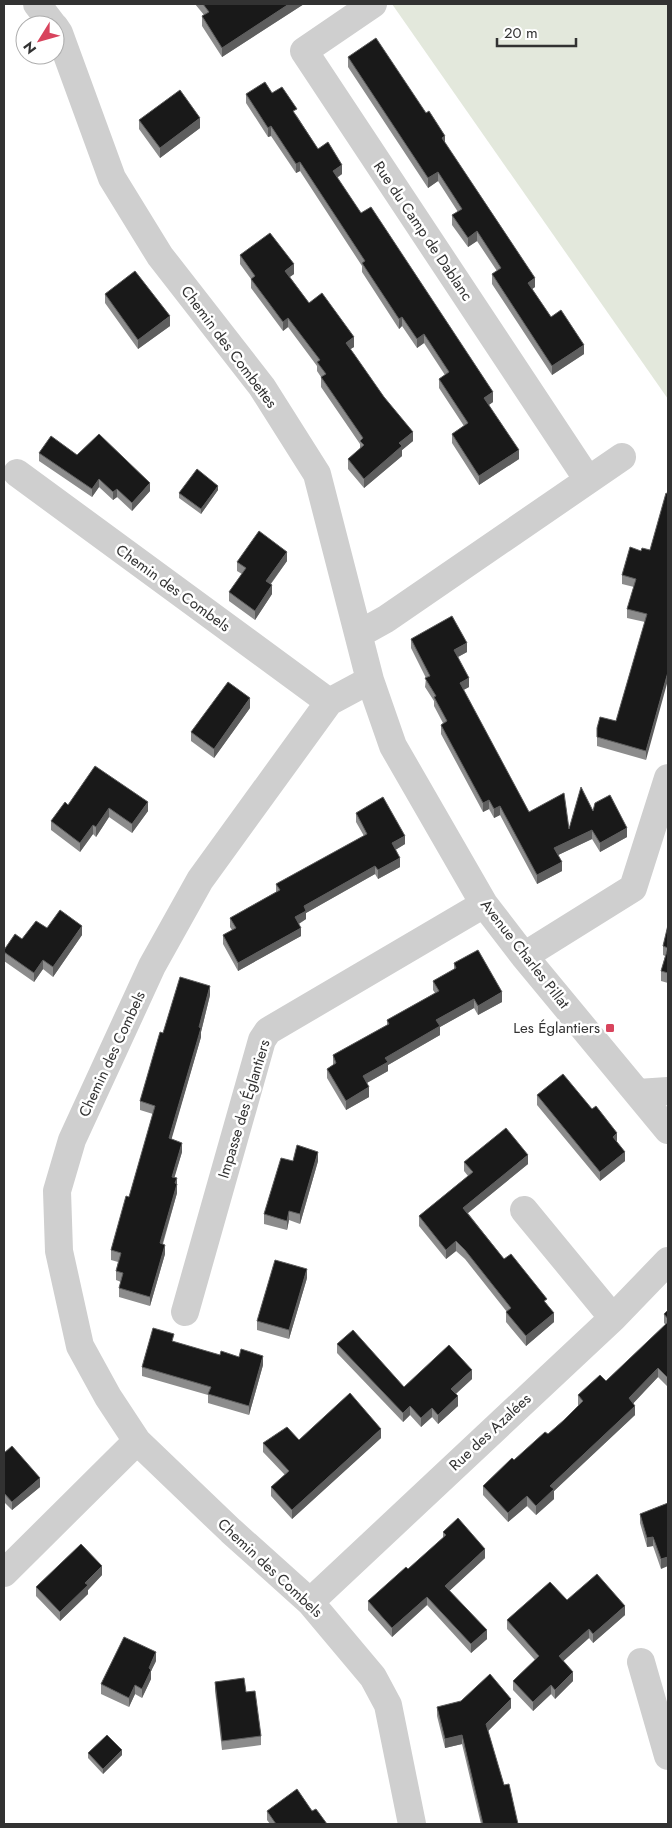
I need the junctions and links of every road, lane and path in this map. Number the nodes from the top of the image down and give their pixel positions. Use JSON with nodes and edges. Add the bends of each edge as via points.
{"nodes":[{"id":1,"x":37,"y":4,"type":"edge"},
{"id":2,"x":373,"y":4,"type":"edge"},
{"id":3,"x":46,"y":15,"type":"edge"},
{"id":4,"x":65,"y":49,"type":"edge"},
{"id":5,"x":622,"y":457,"type":"dead end"},
{"id":6,"x":17,"y":473,"type":"dead end"},
{"id":7,"x":588,"y":480,"type":"junction"},
{"id":8,"x":359,"y":634,"type":"junction"},
{"id":9,"x":370,"y":680,"type":"junction"},
{"id":10,"x":330,"y":702,"type":"junction"},
{"id":11,"x":668,"y":778,"type":"edge"},
{"id":12,"x":484,"y":904,"type":"junction"},
{"id":13,"x":524,"y":956,"type":"junction"},
{"id":14,"x":668,"y":1091,"type":"edge"},
{"id":15,"x":638,"y":1092,"type":"junction"},
{"id":16,"x":668,"y":1130,"type":"edge"},
{"id":17,"x":524,"y":1210,"type":"dead end"},
{"id":18,"x":668,"y":1261,"type":"edge"},
{"id":19,"x":185,"y":1312,"type":"dead end"},
{"id":20,"x":613,"y":1318,"type":"junction"},
{"id":21,"x":137,"y":1441,"type":"junction"},
{"id":22,"x":4,"y":1574,"type":"edge"},
{"id":23,"x":310,"y":1602,"type":"junction"},
{"id":24,"x":641,"y":1662,"type":"dead end"},
{"id":25,"x":668,"y":1756,"type":"edge"},
{"id":26,"x":412,"y":1824,"type":"edge"}],
"edges":[{"from":1,"to":3,"type":"street","name":"Chemin des Combettes"},
{"from":2,"to":7,"type":"street","name":"Rue du Camp de Dablanc","via":[[304,51]]},
{"from":4,"to":8,"type":"street","name":"Chemin des Combettes","via":[[112,178],[160,256],[262,387],[317,474]]},
{"from":5,"to":7,"type":"street"},
{"from":6,"to":10,"type":"street","name":"Chemin des Combels"},
{"from":7,"to":8,"type":"street","via":[[386,619]]},
{"from":8,"to":9,"type":"street","name":"Chemin des Combettes"},
{"from":9,"to":10,"type":"street","name":"Chemin des Combels"},
{"from":9,"to":12,"type":"street","name":"Avenue Charles Pillat","via":[[393,746]]},
{"from":10,"to":21,"type":"street","name":"Chemin des Combels","via":[[200,880],[152,966],[76,1131],[56,1191],[59,1251],[80,1346]]},
{"from":11,"to":13,"type":"street","via":[[633,888]]},
{"from":12,"to":13,"type":"street","name":"Avenue Charles Pillat"},
{"from":12,"to":19,"type":"street","name":"Impasse des Églantiers","via":[[268,1032],[262,1040]]},
{"from":13,"to":15,"type":"street","name":"Avenue Charles Pillat"},
{"from":14,"to":15,"type":"street"},
{"from":15,"to":16,"type":"street","name":"Avenue Charles Pillat"},
{"from":17,"to":20,"type":"street"},
{"from":18,"to":20,"type":"street","name":"Rue des Azalées"},
{"from":20,"to":23,"type":"street","name":"Rue des Azalées"},
{"from":21,"to":22,"type":"street"},
{"from":21,"to":23,"type":"street","name":"Chemin des Combels"},
{"from":23,"to":26,"type":"street","name":"Chemin des Combels","via":[[372,1677],[388,1705]]},
{"from":24,"to":25,"type":"street"}]}
